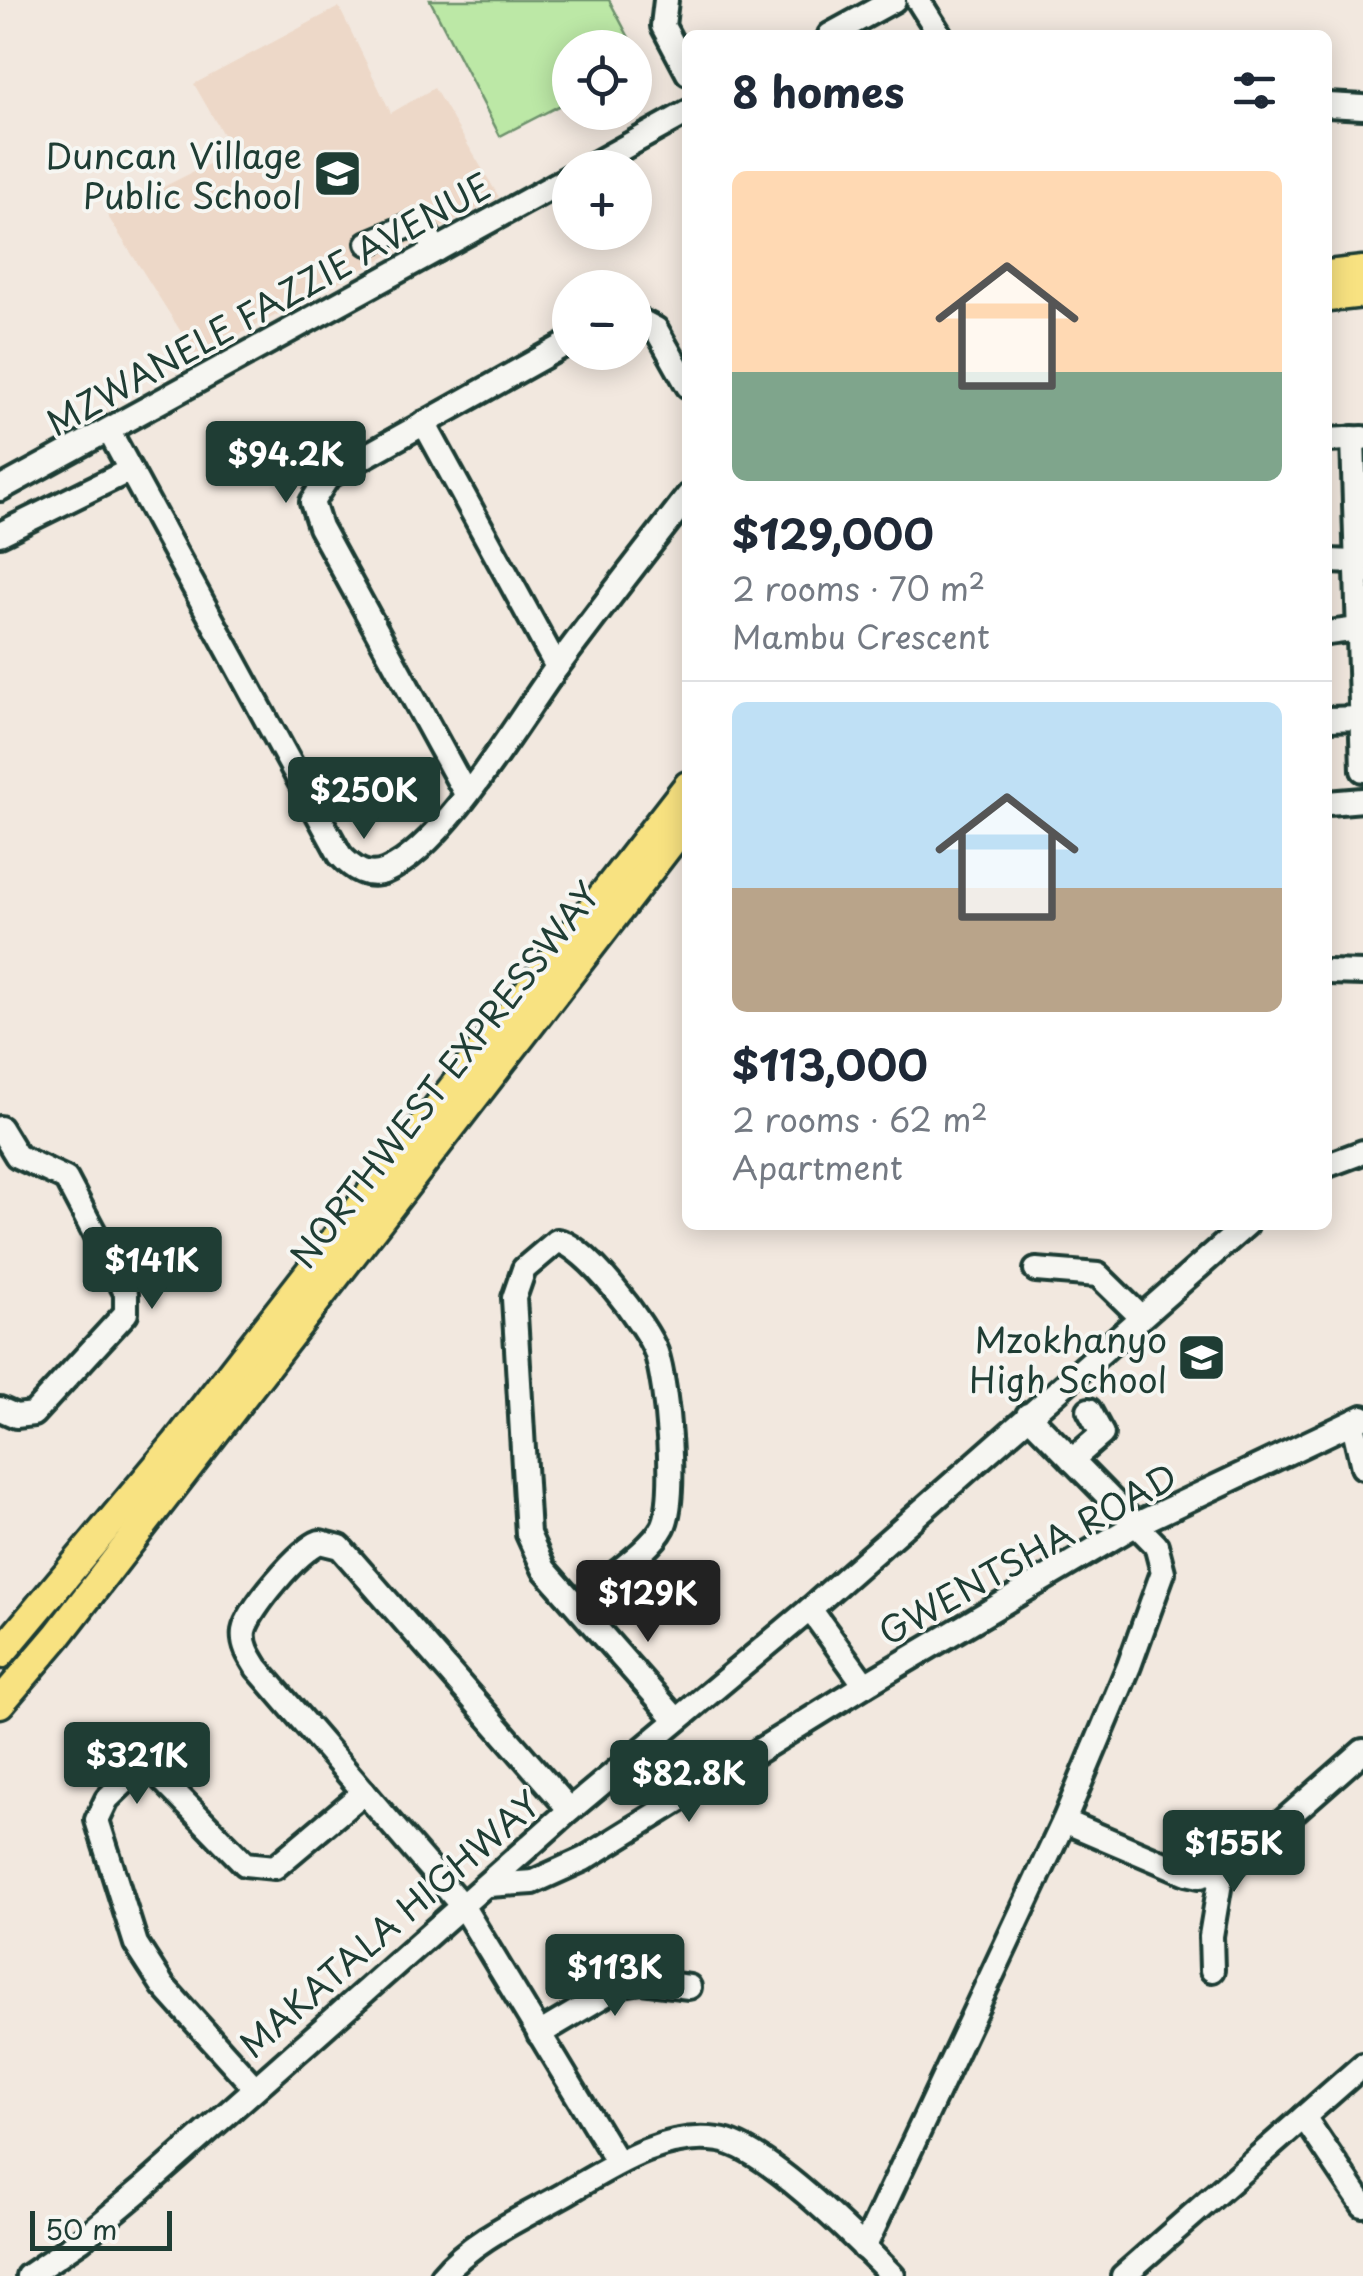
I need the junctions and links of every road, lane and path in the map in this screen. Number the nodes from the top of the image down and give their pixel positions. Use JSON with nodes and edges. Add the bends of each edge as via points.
{"nodes":[{"id":1,"x":666,"y":0,"type":"edge"},
{"id":2,"x":894,"y":0,"type":"edge"},
{"id":3,"x":918,"y":0,"type":"edge"},
{"id":4,"x":839,"y":30,"type":"edge"},
{"id":5,"x":937,"y":30,"type":"edge"},
{"id":6,"x":682,"y":62,"type":"edge"},
{"id":7,"x":1332,"y":105,"type":"edge"},
{"id":8,"x":1363,"y":106,"type":"edge"},
{"id":9,"x":682,"y":115,"type":"edge"},
{"id":10,"x":619,"y":150,"type":"edge"},
{"id":11,"x":552,"y":187,"type":"edge"},
{"id":12,"x":368,"y":244,"type":"dead end"},
{"id":13,"x":437,"y":250,"type":"junction"},
{"id":14,"x":1363,"y":271,"type":"edge"},
{"id":15,"x":1332,"y":275,"type":"edge"},
{"id":16,"x":1363,"y":293,"type":"edge"},
{"id":17,"x":1332,"y":297,"type":"edge"},
{"id":18,"x":652,"y":327,"type":"edge"},
{"id":19,"x":552,"y":352,"type":"edge"},
{"id":20,"x":682,"y":375,"type":"edge"},
{"id":21,"x":424,"y":423,"type":"junction"},
{"id":22,"x":109,"y":431,"type":"junction"},
{"id":23,"x":1358,"y":438,"type":"edge"},
{"id":24,"x":1332,"y":440,"type":"edge"},
{"id":25,"x":130,"y":470,"type":"junction"},
{"id":26,"x":0,"y":489,"type":"edge"},
{"id":27,"x":682,"y":504,"type":"edge"},
{"id":28,"x":0,"y":534,"type":"edge"},
{"id":29,"x":1332,"y":561,"type":"edge"},
{"id":30,"x":1356,"y":562,"type":"junction"},
{"id":31,"x":1360,"y":625,"type":"edge"},
{"id":32,"x":1332,"y":632,"type":"edge"},
{"id":33,"x":557,"y":667,"type":"junction"},
{"id":34,"x":1361,"y":718,"type":"edge"},
{"id":35,"x":1332,"y":719,"type":"edge"},
{"id":36,"x":1363,"y":770,"type":"edge"},
{"id":37,"x":466,"y":794,"type":"junction"},
{"id":38,"x":682,"y":794,"type":"edge"},
{"id":39,"x":1363,"y":800,"type":"edge"},
{"id":40,"x":1332,"y":803,"type":"edge"},
{"id":41,"x":682,"y":828,"type":"edge"},
{"id":42,"x":1332,"y":972,"type":"edge"},
{"id":43,"x":1363,"y":973,"type":"edge"},
{"id":44,"x":0,"y":1128,"type":"edge"},
{"id":45,"x":1363,"y":1152,"type":"edge"},
{"id":46,"x":1332,"y":1164,"type":"edge"},
{"id":47,"x":1240,"y":1230,"type":"edge"},
{"id":48,"x":1036,"y":1270,"type":"dead end"},
{"id":49,"x":1141,"y":1316,"type":"junction"},
{"id":50,"x":0,"y":1409,"type":"edge"},
{"id":51,"x":1089,"y":1410,"type":"dead end"},
{"id":52,"x":1028,"y":1415,"type":"junction"},
{"id":53,"x":1358,"y":1421,"type":"edge"},
{"id":54,"x":1072,"y":1460,"type":"junction"},
{"id":55,"x":1363,"y":1467,"type":"edge"},
{"id":56,"x":1136,"y":1525,"type":"junction"},
{"id":57,"x":579,"y":1604,"type":"junction"},
{"id":58,"x":810,"y":1609,"type":"junction"},
{"id":59,"x":12,"y":1629,"type":"edge"},
{"id":60,"x":0,"y":1654,"type":"edge"},
{"id":61,"x":865,"y":1685,"type":"junction"},
{"id":62,"x":0,"y":1704,"type":"edge"},
{"id":63,"x":676,"y":1719,"type":"junction"},
{"id":64,"x":1363,"y":1751,"type":"edge"},
{"id":65,"x":364,"y":1792,"type":"junction"},
{"id":66,"x":570,"y":1810,"type":"junction"},
{"id":67,"x":1064,"y":1821,"type":"junction"},
{"id":68,"x":1222,"y":1872,"type":"junction"},
{"id":69,"x":489,"y":1885,"type":"junction"},
{"id":70,"x":463,"y":1907,"type":"junction"},
{"id":71,"x":1212,"y":1970,"type":"dead end"},
{"id":72,"x":689,"y":1987,"type":"dead end"},
{"id":73,"x":540,"y":2034,"type":"junction"},
{"id":74,"x":1363,"y":2065,"type":"edge"},
{"id":75,"x":255,"y":2088,"type":"junction"},
{"id":76,"x":1304,"y":2117,"type":"junction"},
{"id":77,"x":618,"y":2164,"type":"junction"},
{"id":78,"x":1363,"y":2205,"type":"edge"},
{"id":79,"x":864,"y":2248,"type":"junction"},
{"id":80,"x":28,"y":2276,"type":"edge"},
{"id":81,"x":442,"y":2276,"type":"edge"},
{"id":82,"x":893,"y":2276,"type":"edge"},
{"id":83,"x":1123,"y":2276,"type":"edge"}],
"edges":[{"from":1,"to":6,"type":"street","via":[[663,26]]},
{"from":2,"to":4,"type":"street"},
{"from":3,"to":5,"type":"street"},
{"from":7,"to":8,"type":"street"},
{"from":9,"to":10,"type":"street"},
{"from":11,"to":13,"type":"street","name":"MZWANELE FAZZIE AVENUE"},
{"from":12,"to":13,"type":"street","via":[[418,222]]},
{"from":13,"to":22,"type":"street","name":"MZWANELE FAZZIE AVENUE"},
{"from":14,"to":15,"type":"main road"},
{"from":16,"to":17,"type":"main road"},
{"from":18,"to":20,"type":"street"},
{"from":19,"to":21,"type":"street"},
{"from":21,"to":33,"type":"street"},
{"from":21,"to":37,"type":"street","via":[[328,477],[314,495],[313,510]]},
{"from":22,"to":25,"type":"street"},
{"from":22,"to":26,"type":"street","name":"MZWANELE FAZZIE AVENUE"},
{"from":23,"to":24,"type":"street"},
{"from":23,"to":30,"type":"street"},
{"from":25,"to":28,"type":"street"},
{"from":25,"to":37,"type":"street","via":[[350,866],[386,872],[424,844]]},
{"from":27,"to":33,"type":"street"},
{"from":29,"to":30,"type":"street"},
{"from":30,"to":31,"type":"street"},
{"from":31,"to":32,"type":"street"},
{"from":31,"to":34,"type":"street"},
{"from":33,"to":37,"type":"street"},
{"from":34,"to":35,"type":"street"},
{"from":34,"to":36,"type":"street"},
{"from":38,"to":59,"type":"main road","name":"NORTHWEST EXPRESSWAY","via":[[176,1444]]},
{"from":39,"to":40,"type":"street"},
{"from":41,"to":62,"type":"main road","name":"NORTHWEST EXPRESSWAY"},
{"from":42,"to":43,"type":"street"},
{"from":44,"to":50,"type":"street","via":[[17,1156],[66,1179],[126,1293],[126,1312],[34,1414]]},
{"from":45,"to":46,"type":"street"},
{"from":47,"to":49,"type":"street","name":"MAKATALA HIGHWAY"},
{"from":48,"to":49,"type":"street","via":[[1098,1276]]},
{"from":49,"to":52,"type":"street","name":"MAKATALA HIGHWAY"},
{"from":51,"to":54,"type":"street","via":[[1102,1434]]},
{"from":52,"to":54,"type":"street"},
{"from":52,"to":58,"type":"street","name":"MAKATALA HIGHWAY"},
{"from":53,"to":55,"type":"street"},
{"from":53,"to":56,"type":"street","name":"GWENTSHA ROAD"},
{"from":54,"to":56,"type":"street"},
{"from":56,"to":61,"type":"street","name":"GWENTSHA ROAD"},
{"from":56,"to":67,"type":"street","via":[[1161,1552],[1163,1572]]},
{"from":57,"to":57,"type":"street","via":[[544,1569],[525,1514],[514,1298],[524,1269],[557,1241],[574,1245],[654,1346],[670,1488],[663,1528]]},
{"from":57,"to":63,"type":"street"},
{"from":58,"to":61,"type":"street","name":"GWENTSHA ROAD"},
{"from":58,"to":63,"type":"street","name":"MAKATALA HIGHWAY"},
{"from":59,"to":60,"type":"main road","name":"NORTHWEST EXPRESSWAY"},
{"from":61,"to":69,"type":"street","via":[[584,1858],[533,1882]]},
{"from":63,"to":66,"type":"street","name":"MAKATALA HIGHWAY"},
{"from":64,"to":68,"type":"street"},
{"from":65,"to":66,"type":"street","via":[[257,1668],[244,1641],[250,1615],[302,1552],[320,1542],[354,1559]]},
{"from":65,"to":70,"type":"street"},
{"from":65,"to":75,"type":"street","via":[[275,1867],[262,1869],[245,1864],[152,1769],[136,1771],[100,1811],[98,1832],[136,1944],[163,1986]]},
{"from":66,"to":69,"type":"street","name":"MAKATALA HIGHWAY"},
{"from":67,"to":68,"type":"street","via":[[1186,1873]]},
{"from":67,"to":79,"type":"street"},
{"from":68,"to":71,"type":"street","via":[[1209,1950]]},
{"from":69,"to":70,"type":"street","name":"MAKATALA HIGHWAY"},
{"from":70,"to":73,"type":"street"},
{"from":70,"to":75,"type":"street","name":"MAKATALA HIGHWAY"},
{"from":72,"to":73,"type":"street","via":[[623,1984]]},
{"from":73,"to":77,"type":"street"},
{"from":74,"to":76,"type":"street"},
{"from":75,"to":80,"type":"street","name":"MAKATALA HIGHWAY","via":[[81,2240]]},
{"from":76,"to":78,"type":"street"},
{"from":76,"to":83,"type":"street"},
{"from":77,"to":79,"type":"street","via":[[646,2149],[716,2138],[736,2144]]},
{"from":77,"to":81,"type":"street","via":[[469,2250]]},
{"from":79,"to":82,"type":"street"}]}
